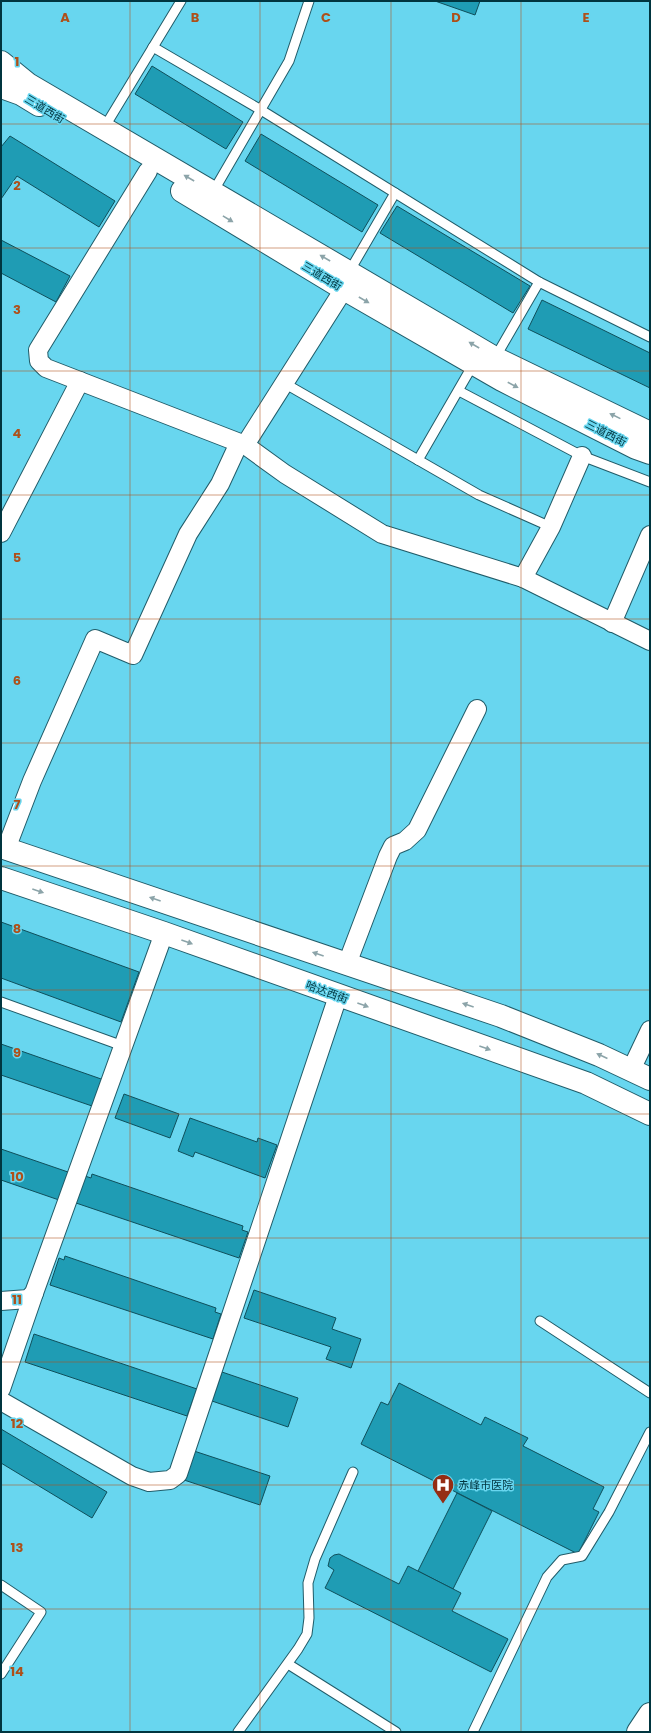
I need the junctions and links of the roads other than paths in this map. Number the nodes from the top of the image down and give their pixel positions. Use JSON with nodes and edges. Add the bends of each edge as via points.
{"nodes":[{"id":1,"x":181,"y":1,"type":"edge"},
{"id":2,"x":309,"y":1,"type":"edge"},
{"id":3,"x":153,"y":47,"type":"junction"},
{"id":4,"x":1,"y":62,"type":"edge"},
{"id":5,"x":1,"y":87,"type":"edge"},
{"id":6,"x":260,"y":110,"type":"junction"},
{"id":7,"x":104,"y":128,"type":"junction"},
{"id":8,"x":148,"y":171,"type":"junction"},
{"id":9,"x":213,"y":192,"type":"junction"},
{"id":10,"x":395,"y":193,"type":"junction"},
{"id":11,"x":346,"y":280,"type":"junction"},
{"id":12,"x":539,"y":282,"type":"junction"},
{"id":13,"x":650,"y":337,"type":"edge"},
{"id":14,"x":495,"y":358,"type":"junction"},
{"id":15,"x":474,"y":363,"type":"junction"},
{"id":16,"x":80,"y":381,"type":"junction"},
{"id":17,"x":284,"y":382,"type":"junction"},
{"id":18,"x":459,"y":391,"type":"junction"},
{"id":19,"x":650,"y":433,"type":"edge"},
{"id":20,"x":242,"y":444,"type":"junction"},
{"id":21,"x":650,"y":453,"type":"edge"},
{"id":22,"x":582,"y":456,"type":"junction"},
{"id":23,"x":418,"y":460,"type":"junction"},
{"id":24,"x":650,"y":482,"type":"edge"},
{"id":25,"x":551,"y":527,"type":"junction"},
{"id":26,"x":1,"y":533,"type":"edge"},
{"id":27,"x":650,"y":535,"type":"edge"},
{"id":28,"x":523,"y":578,"type":"junction"},
{"id":29,"x":612,"y":623,"type":"junction"},
{"id":30,"x":650,"y":641,"type":"edge"},
{"id":31,"x":477,"y":709,"type":"dead end"},
{"id":32,"x":3,"y":848,"type":"edge"},
{"id":33,"x":1,"y":878,"type":"edge"},
{"id":34,"x":164,"y":933,"type":"junction"},
{"id":35,"x":347,"y":964,"type":"junction"},
{"id":36,"x":338,"y":996,"type":"junction"},
{"id":37,"x":1,"y":1002,"type":"edge"},
{"id":38,"x":650,"y":1030,"type":"edge"},
{"id":39,"x":123,"y":1046,"type":"junction"},
{"id":40,"x":641,"y":1075,"type":"edge"},
{"id":41,"x":650,"y":1114,"type":"edge"},
{"id":42,"x":34,"y":1293,"type":"junction"},
{"id":43,"x":1,"y":1301,"type":"edge"},
{"id":44,"x":540,"y":1321,"type":"dead end"},
{"id":45,"x":1,"y":1389,"type":"edge"},
{"id":46,"x":650,"y":1393,"type":"edge"},
{"id":47,"x":1,"y":1401,"type":"edge"},
{"id":48,"x":650,"y":1432,"type":"edge"},
{"id":49,"x":352,"y":1472,"type":"dead end"},
{"id":50,"x":1,"y":1585,"type":"edge"},
{"id":51,"x":288,"y":1664,"type":"junction"},
{"id":52,"x":1,"y":1674,"type":"edge"},
{"id":53,"x":650,"y":1714,"type":"edge"},
{"id":54,"x":238,"y":1732,"type":"edge"},
{"id":55,"x":396,"y":1732,"type":"edge"},
{"id":56,"x":473,"y":1732,"type":"edge"},
{"id":57,"x":638,"y":1732,"type":"edge"}],
"edges":[{"from":1,"to":3,"type":"lane"},
{"from":2,"to":6,"type":"lane","via":[[288,62]]},
{"from":3,"to":6,"type":"lane"},
{"from":3,"to":7,"type":"lane"},
{"from":4,"to":7,"type":"main road","via":[[28,84]]},
{"from":5,"to":8,"type":"main road","name":"三道西街","via":[[21,94]]},
{"from":6,"to":9,"type":"lane"},
{"from":6,"to":10,"type":"lane"},
{"from":9,"to":7,"type":"main road","one_way":true},
{"from":8,"to":11,"type":"main road","name":"三道西街","one_way":true},
{"from":8,"to":16,"type":"street","via":[[38,350],[39,361],[46,368]]},
{"from":11,"to":9,"type":"main road","one_way":true},
{"from":10,"to":11,"type":"lane"},
{"from":10,"to":12,"type":"lane"},
{"from":14,"to":11,"type":"main road","one_way":true},
{"from":11,"to":15,"type":"main road","name":"三道西街","one_way":true},
{"from":11,"to":17,"type":"street"},
{"from":12,"to":13,"type":"lane"},
{"from":12,"to":14,"type":"lane"},
{"from":19,"to":14,"type":"main road","one_way":true},
{"from":15,"to":18,"type":"lane"},
{"from":15,"to":21,"type":"main road","name":"三道西街","one_way":true,"via":[[561,410]]},
{"from":16,"to":20,"type":"street"},
{"from":16,"to":26,"type":"street"},
{"from":17,"to":20,"type":"street"},
{"from":17,"to":23,"type":"lane"},
{"from":18,"to":22,"type":"lane"},
{"from":18,"to":23,"type":"lane"},
{"from":20,"to":28,"type":"street","via":[[382,534]]},
{"from":20,"to":32,"type":"street","via":[[188,534],[133,656],[95,639]]},
{"from":22,"to":24,"type":"lane"},
{"from":22,"to":25,"type":"street"},
{"from":23,"to":25,"type":"lane","via":[[479,495]]},
{"from":25,"to":28,"type":"street"},
{"from":27,"to":29,"type":"street"},
{"from":28,"to":29,"type":"street"},
{"from":29,"to":30,"type":"street"},
{"from":31,"to":35,"type":"street","via":[[417,830],[405,841],[394,846],[388,856]]},
{"from":35,"to":32,"type":"main road","one_way":true},
{"from":33,"to":34,"type":"main road","name":"哈达西街","one_way":true},
{"from":34,"to":36,"type":"main road","name":"哈达西街","one_way":true},
{"from":34,"to":39,"type":"street"},
{"from":40,"to":35,"type":"main road","one_way":true,"via":[[599,1055],[501,1016]]},
{"from":36,"to":41,"type":"main road","name":"哈达西街","one_way":true,"via":[[586,1083]]},
{"from":36,"to":47,"type":"street","via":[[178,1474],[170,1480],[149,1482],[132,1476]]},
{"from":37,"to":39,"type":"lane"},
{"from":38,"to":40,"type":"street"},
{"from":39,"to":42,"type":"street"},
{"from":42,"to":43,"type":"street","via":[[28,1299]]},
{"from":42,"to":45,"type":"street"},
{"from":44,"to":46,"type":"lane"},
{"from":48,"to":56,"type":"lane","via":[[609,1512],[582,1556],[562,1560],[547,1576]]},
{"from":49,"to":51,"type":"lane","via":[[315,1558],[308,1582],[306,1634]]},
{"from":50,"to":52,"type":"lane","via":[[41,1612]]},
{"from":51,"to":54,"type":"lane"},
{"from":51,"to":55,"type":"lane"},
{"from":53,"to":57,"type":"main road"}]}
